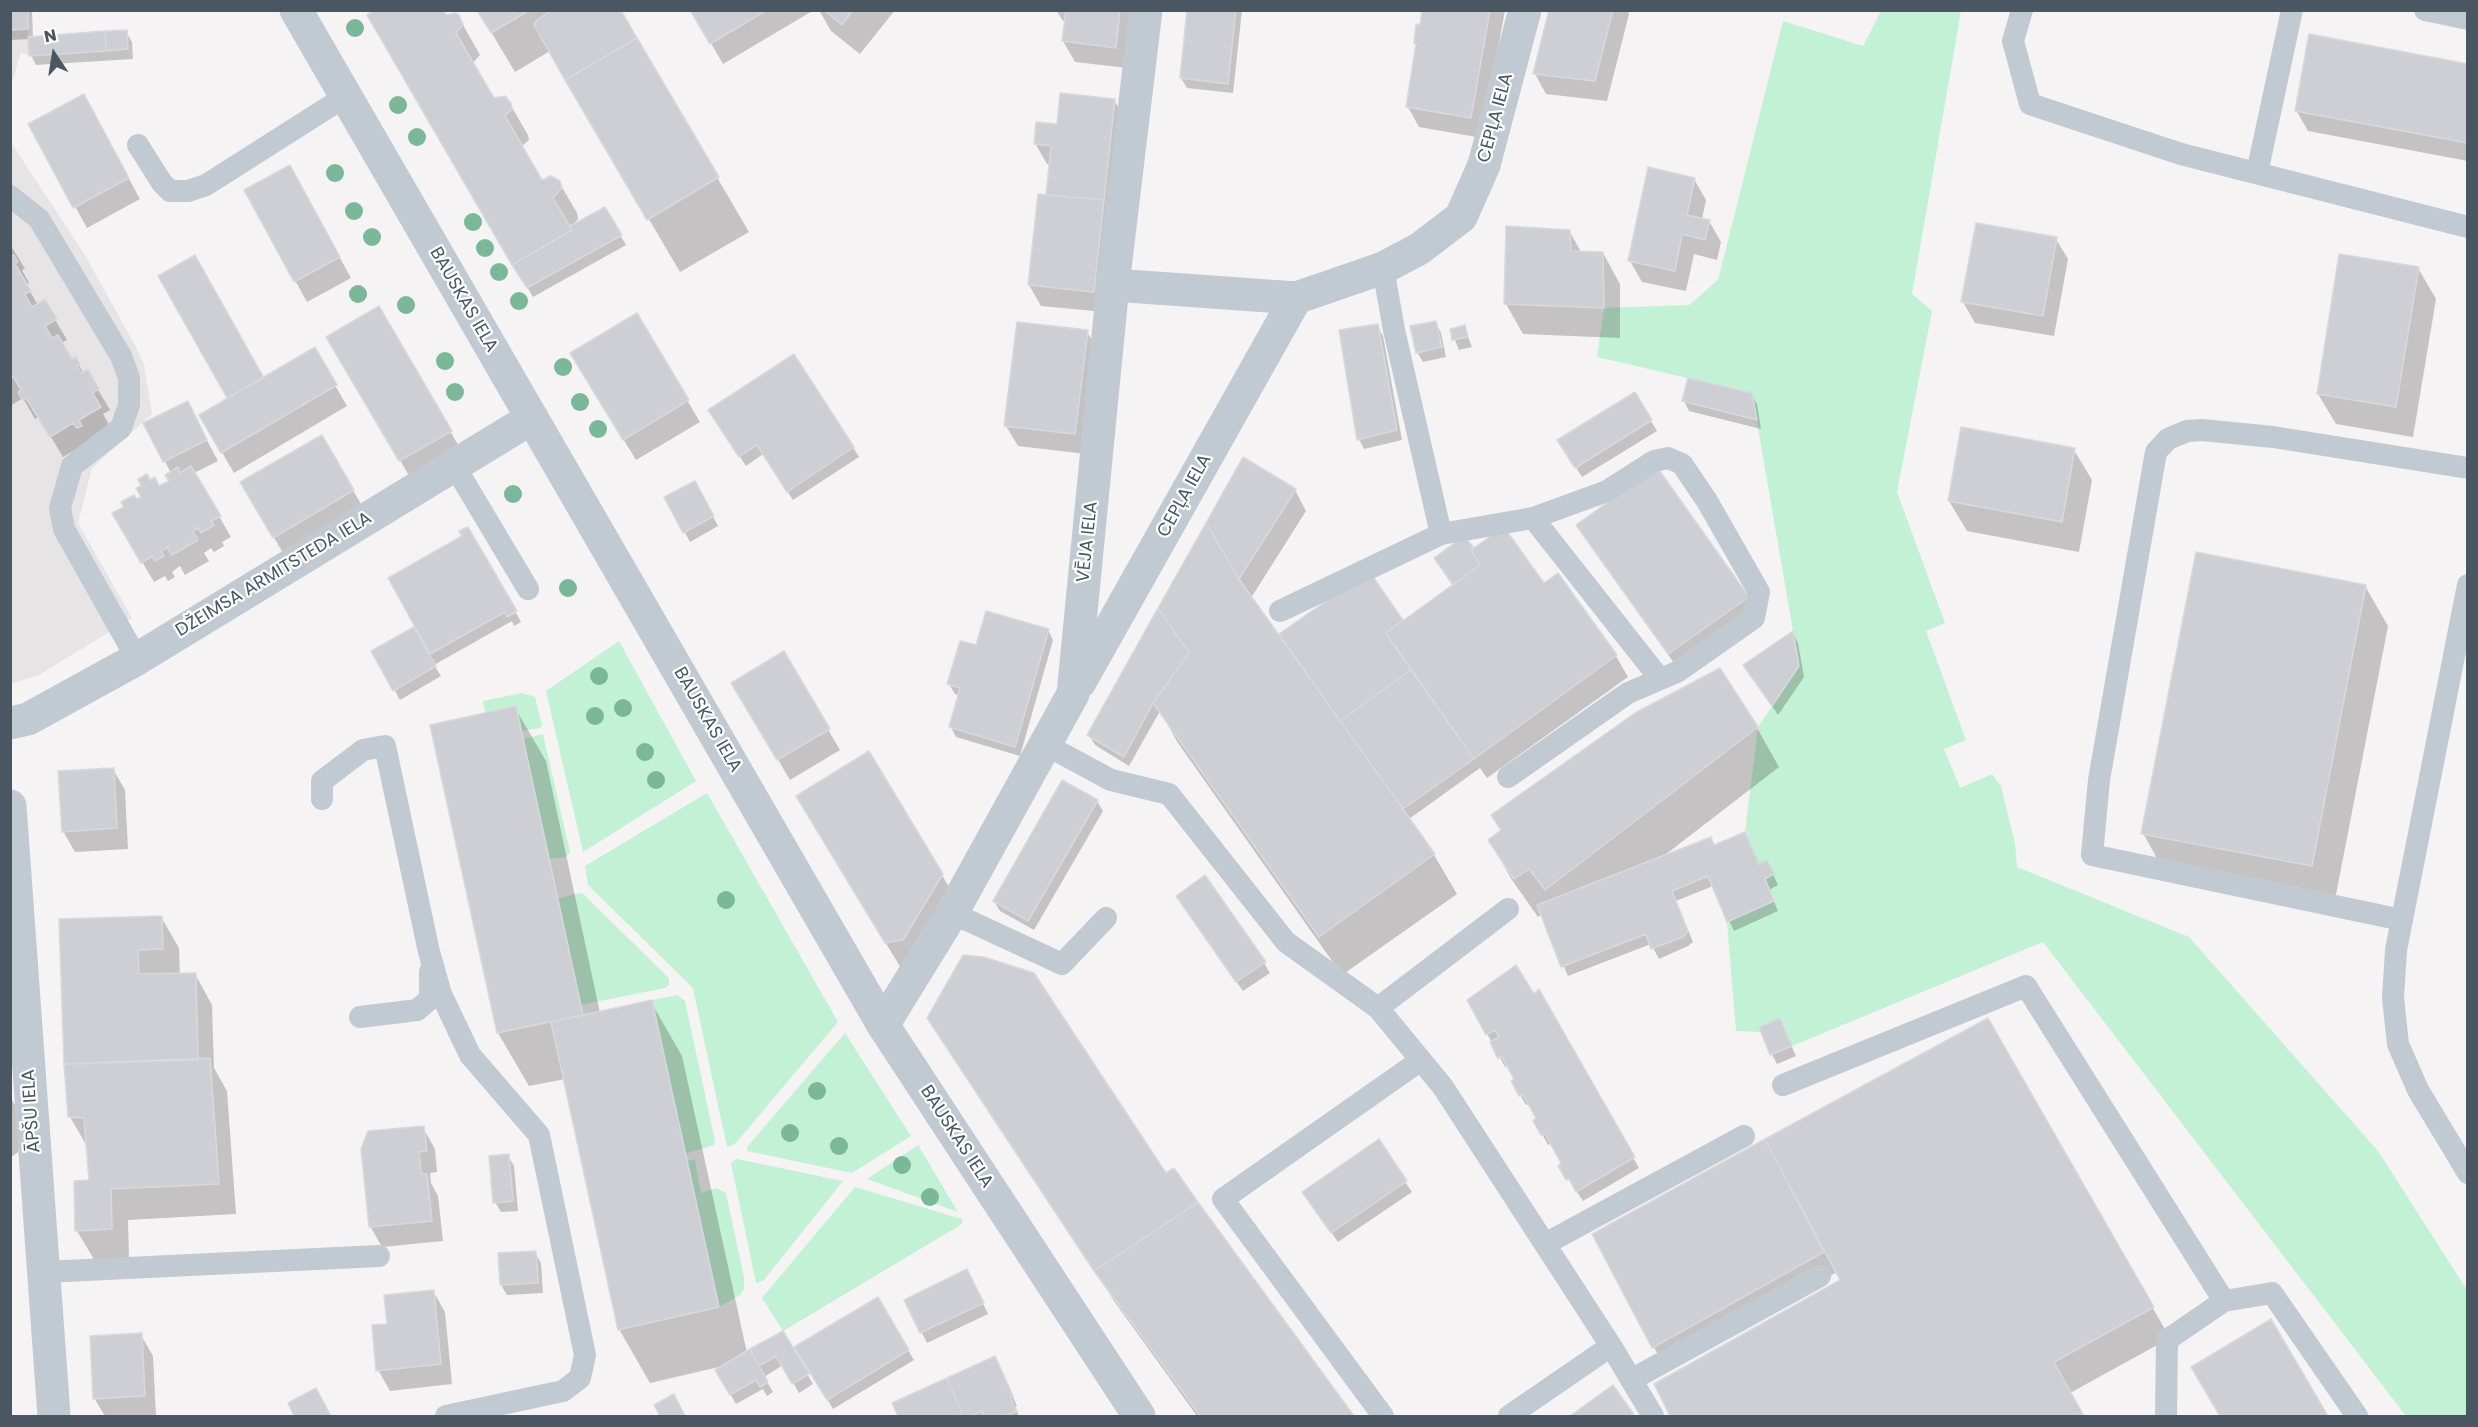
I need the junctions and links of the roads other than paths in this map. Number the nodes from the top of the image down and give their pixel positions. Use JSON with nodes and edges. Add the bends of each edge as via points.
{"nodes":[{"id":1,"x":1146,"y":10,"type":"edge"},
{"id":2,"x":1525,"y":10,"type":"edge"},
{"id":3,"x":2022,"y":10,"type":"edge"},
{"id":4,"x":2292,"y":10,"type":"edge"},
{"id":5,"x":2425,"y":10,"type":"edge"},
{"id":6,"x":299,"y":11,"type":"edge"},
{"id":7,"x":2468,"y":19,"type":"edge"},
{"id":8,"x":346,"y":96,"type":"junction"},
{"id":9,"x":138,"y":145,"type":"dead end"},
{"id":10,"x":2257,"y":173,"type":"junction"},
{"id":11,"x":10,"y":196,"type":"edge"},
{"id":12,"x":2468,"y":226,"type":"edge"},
{"id":13,"x":1383,"y":268,"type":"junction"},
{"id":14,"x":1113,"y":285,"type":"junction"},
{"id":15,"x":1296,"y":298,"type":"junction"},
{"id":16,"x":532,"y":418,"type":"junction"},
{"id":17,"x":454,"y":465,"type":"junction"},
{"id":18,"x":2468,"y":468,"type":"edge"},
{"id":19,"x":1533,"y":518,"type":"junction"},
{"id":20,"x":1441,"y":534,"type":"junction"},
{"id":21,"x":2468,"y":585,"type":"edge"},
{"id":22,"x":528,"y":589,"type":"dead end"},
{"id":23,"x":1280,"y":611,"type":"dead end"},
{"id":24,"x":137,"y":659,"type":"junction"},
{"id":25,"x":1660,"y":679,"type":"junction"},
{"id":26,"x":1073,"y":694,"type":"junction"},
{"id":27,"x":10,"y":723,"type":"edge"},
{"id":28,"x":1046,"y":745,"type":"junction"},
{"id":29,"x":1509,"y":777,"type":"dead end"},
{"id":30,"x":322,"y":799,"type":"dead end"},
{"id":31,"x":10,"y":806,"type":"edge"},
{"id":32,"x":1508,"y":909,"type":"dead end"},
{"id":33,"x":952,"y":913,"type":"junction"},
{"id":34,"x":1106,"y":918,"type":"dead end"},
{"id":35,"x":2402,"y":920,"type":"junction"},
{"id":36,"x":429,"y":952,"type":"junction"},
{"id":37,"x":1378,"y":1008,"type":"junction"},
{"id":38,"x":360,"y":1017,"type":"dead end"},
{"id":39,"x":883,"y":1025,"type":"junction"},
{"id":40,"x":1421,"y":1060,"type":"junction"},
{"id":41,"x":1783,"y":1085,"type":"dead end"},
{"id":42,"x":1744,"y":1136,"type":"dead end"},
{"id":43,"x":2468,"y":1173,"type":"edge"},
{"id":44,"x":1545,"y":1244,"type":"junction"},
{"id":45,"x":379,"y":1256,"type":"dead end"},
{"id":46,"x":44,"y":1272,"type":"junction"},
{"id":47,"x":1820,"y":1275,"type":"dead end"},
{"id":48,"x":2224,"y":1301,"type":"junction"},
{"id":49,"x":1611,"y":1346,"type":"junction"},
{"id":50,"x":1631,"y":1380,"type":"junction"},
{"id":51,"x":2163,"y":1415,"type":"edge"},
{"id":52,"x":54,"y":1416,"type":"edge"},
{"id":53,"x":446,"y":1416,"type":"edge"},
{"id":54,"x":1139,"y":1416,"type":"edge"},
{"id":55,"x":1383,"y":1416,"type":"edge"},
{"id":56,"x":1509,"y":1416,"type":"edge"},
{"id":57,"x":1653,"y":1416,"type":"edge"},
{"id":58,"x":2356,"y":1416,"type":"edge"}],
"edges":[{"from":1,"to":14,"type":"street","name":"VĒJA IELA"},
{"from":2,"to":13,"type":"street","name":"CEPĻA IELA","via":[[1484,165],[1461,217],[1419,249]]},
{"from":3,"to":10,"type":"lane","via":[[2013,40],[2030,104],[2181,154]]},
{"from":4,"to":10,"type":"lane"},
{"from":5,"to":7,"type":"lane"},
{"from":6,"to":8,"type":"street","name":"BAUSKAS IELA"},
{"from":8,"to":9,"type":"lane","via":[[206,185],[188,191],[170,191]]},
{"from":8,"to":16,"type":"street","name":"BAUSKAS IELA"},
{"from":10,"to":12,"type":"lane"},
{"from":11,"to":24,"type":"lane","via":[[39,219],[121,356],[129,378],[129,405],[121,428],[72,466],[60,508],[64,528]]},
{"from":13,"to":15,"type":"street","name":"CEPĻA IELA"},
{"from":13,"to":20,"type":"lane"},
{"from":14,"to":15,"type":"street","name":"CEPĻA IELA"},
{"from":14,"to":26,"type":"street","name":"VĒJA IELA"},
{"from":15,"to":26,"type":"street","name":"CEPĻA IELA"},
{"from":16,"to":17,"type":"street","name":"DŽEIMSA ARMITSTEDA IELA"},
{"from":16,"to":39,"type":"street","name":"BAUSKAS IELA"},
{"from":17,"to":22,"type":"lane"},
{"from":17,"to":24,"type":"street","name":"DŽEIMSA ARMITSTEDA IELA"},
{"from":18,"to":35,"type":"lane","via":[[2273,437],[2202,430],[2168,439],[2156,452],[2099,780],[2092,855]]},
{"from":19,"to":20,"type":"lane"},
{"from":19,"to":25,"type":"lane"},
{"from":19,"to":25,"type":"lane","via":[[1607,491],[1654,461],[1668,458],[1682,464],[1759,592],[1754,618],[1677,672]]},
{"from":20,"to":23,"type":"lane"},
{"from":21,"to":35,"type":"lane"},
{"from":24,"to":27,"type":"street","name":"DŽEIMSA ARMITSTEDA IELA","via":[[28,719]]},
{"from":25,"to":29,"type":"lane","via":[[1628,693]]},
{"from":26,"to":28,"type":"street","name":"VĒJA IELA"},
{"from":28,"to":33,"type":"street","name":"VĒJA IELA"},
{"from":28,"to":37,"type":"lane","via":[[1112,780],[1169,794],[1286,942]]},
{"from":30,"to":36,"type":"lane","via":[[322,781],[363,750],[385,746]]},
{"from":31,"to":46,"type":"street","name":"ĀPŠU IELA"},
{"from":32,"to":37,"type":"lane"},
{"from":33,"to":34,"type":"lane","via":[[1062,964]]},
{"from":33,"to":39,"type":"street","name":"VĒJA IELA"},
{"from":35,"to":43,"type":"lane","via":[[2393,998],[2398,1044],[2418,1090]]},
{"from":36,"to":38,"type":"lane","via":[[430,999],[417,1010]]},
{"from":36,"to":53,"type":"lane","via":[[441,994],[470,1055],[539,1135],[585,1355],[580,1378],[563,1391]]},
{"from":37,"to":40,"type":"lane"},
{"from":39,"to":54,"type":"street","name":"BAUSKAS IELA"},
{"from":40,"to":44,"type":"lane","via":[[1443,1087]]},
{"from":40,"to":55,"type":"lane","via":[[1223,1200]]},
{"from":41,"to":48,"type":"lane","via":[[2026,986]]},
{"from":42,"to":44,"type":"lane"},
{"from":44,"to":49,"type":"lane"},
{"from":45,"to":46,"type":"lane"},
{"from":46,"to":52,"type":"street","name":"ĀPŠU IELA"},
{"from":47,"to":50,"type":"lane"},
{"from":48,"to":51,"type":"lane","via":[[2168,1340]]},
{"from":48,"to":58,"type":"lane","via":[[2271,1293]]},
{"from":49,"to":50,"type":"lane"},
{"from":49,"to":56,"type":"lane"},
{"from":50,"to":57,"type":"lane"}]}
